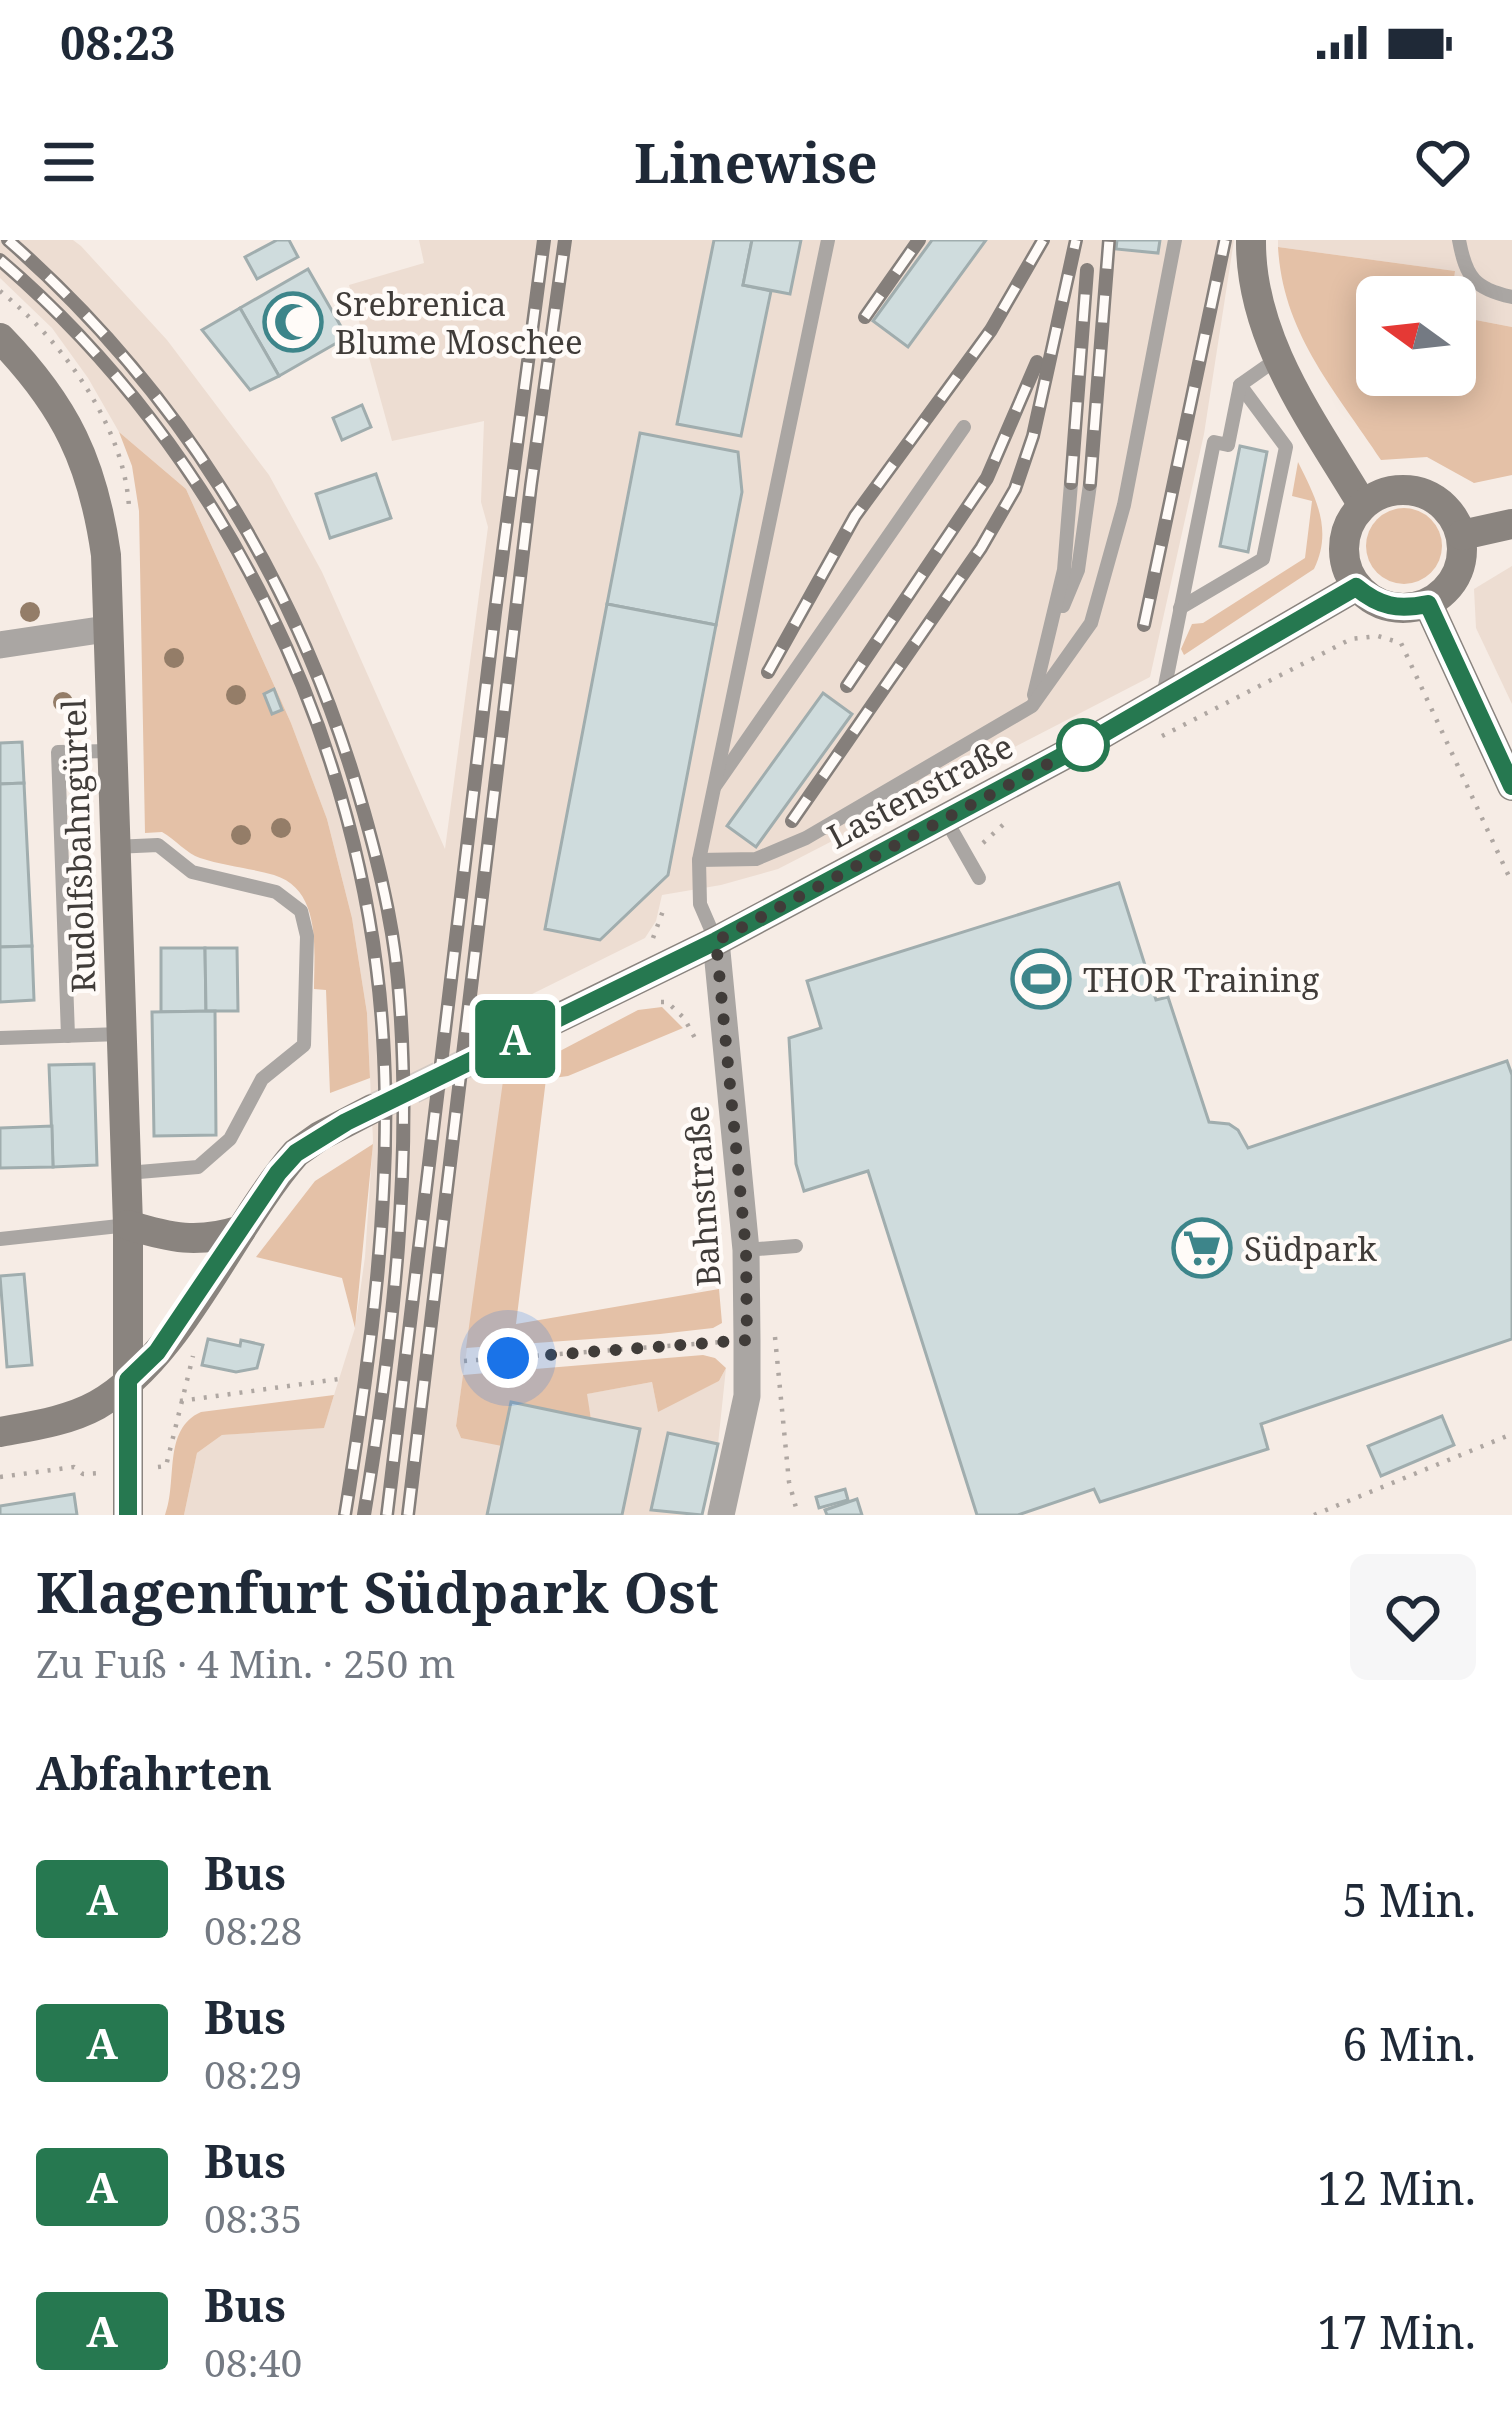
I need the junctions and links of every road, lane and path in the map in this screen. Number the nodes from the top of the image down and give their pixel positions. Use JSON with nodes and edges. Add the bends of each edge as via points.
{"nodes":[{"id":1,"x":828,"y":240,"type":"edge"},
{"id":2,"x":1174,"y":240,"type":"edge"},
{"id":3,"x":1251,"y":240,"type":"edge"},
{"id":4,"x":1459,"y":240,"type":"edge"},
{"id":5,"x":1512,"y":297,"type":"edge"},
{"id":6,"x":0,"y":338,"type":"edge"},
{"id":7,"x":1279,"y":358,"type":"junction"},
{"id":8,"x":1240,"y":385,"type":"junction"},
{"id":9,"x":964,"y":427,"type":"dead end"},
{"id":10,"x":1071,"y":483,"type":"dead end"},
{"id":11,"x":1090,"y":484,"type":"dead end"},
{"id":12,"x":1362,"y":504,"type":"junction"},
{"id":13,"x":1512,"y":524,"type":"edge"},
{"id":14,"x":1462,"y":535,"type":"junction"},
{"id":15,"x":1356,"y":587,"type":"junction"},
{"id":16,"x":1428,"y":604,"type":"junction"},
{"id":17,"x":1180,"y":608,"type":"junction"},
{"id":18,"x":106,"y":629,"type":"junction"},
{"id":19,"x":1050,"y":638,"type":"junction"},
{"id":20,"x":0,"y":645,"type":"edge"},
{"id":21,"x":1162,"y":701,"type":"junction"},
{"id":22,"x":1031,"y":706,"type":"junction"},
{"id":23,"x":1143,"y":746,"type":"dead end"},
{"id":24,"x":110,"y":751,"type":"junction"},
{"id":25,"x":1512,"y":786,"type":"edge"},
{"id":26,"x":712,"y":790,"type":"junction"},
{"id":27,"x":1019,"y":810,"type":"dead end"},
{"id":28,"x":945,"y":818,"type":"junction"},
{"id":29,"x":114,"y":847,"type":"junction"},
{"id":30,"x":968,"y":858,"type":"junction"},
{"id":31,"x":699,"y":860,"type":"junction"},
{"id":32,"x":979,"y":878,"type":"dead end"},
{"id":33,"x":1512,"y":883,"type":"edge"},
{"id":34,"x":716,"y":941,"type":"junction"},
{"id":35,"x":652,"y":1002,"type":"dead end"},
{"id":36,"x":121,"y":1034,"type":"junction"},
{"id":37,"x":68,"y":1036,"type":"junction"},
{"id":38,"x":0,"y":1038,"type":"edge"},
{"id":39,"x":509,"y":1042,"type":"tunnel mouth"},
{"id":40,"x":702,"y":1052,"type":"dead end"},
{"id":41,"x":372,"y":1109,"type":"tunnel mouth"},
{"id":42,"x":126,"y":1173,"type":"junction"},
{"id":43,"x":128,"y":1225,"type":"junction"},
{"id":44,"x":241,"y":1230,"type":"junction"},
{"id":45,"x":0,"y":1239,"type":"edge"},
{"id":46,"x":796,"y":1246,"type":"dead end"},
{"id":47,"x":746,"y":1250,"type":"junction"},
{"id":48,"x":747,"y":1340,"type":"junction"},
{"id":49,"x":196,"y":1348,"type":"dead end"},
{"id":50,"x":464,"y":1361,"type":"dead end"},
{"id":51,"x":339,"y":1378,"type":"dead end"},
{"id":52,"x":128,"y":1380,"type":"junction"},
{"id":53,"x":180,"y":1401,"type":"junction"},
{"id":54,"x":0,"y":1432,"type":"edge"},
{"id":55,"x":1512,"y":1434,"type":"edge"},
{"id":56,"x":166,"y":1466,"type":"dead end"},
{"id":57,"x":74,"y":1467,"type":"dead end"},
{"id":58,"x":0,"y":1477,"type":"edge"},
{"id":59,"x":128,"y":1515,"type":"edge"},
{"id":60,"x":722,"y":1515,"type":"edge"},
{"id":61,"x":798,"y":1515,"type":"edge"},
{"id":62,"x":1315,"y":1515,"type":"edge"}],
"edges":[{"from":1,"to":26,"type":"lane"},
{"from":2,"to":22,"type":"lane","via":[[1124,505],[1091,623]]},
{"from":3,"to":7,"type":"street","via":[[1259,314]]},
{"from":4,"to":5,"type":"lane","via":[[1483,291]]},
{"from":6,"to":18,"type":"street","name":"Rudolfsbahngürtel","via":[[64,419],[98,497]]},
{"from":7,"to":8,"type":"lane"},
{"from":7,"to":12,"type":"street"},
{"from":8,"to":17,"type":"lane","via":[[1228,445],[1214,442]]},
{"from":8,"to":17,"type":"lane","via":[[1286,447],[1264,559]]},
{"from":9,"to":26,"type":"lane"},
{"from":10,"to":19,"type":"lane"},
{"from":11,"to":19,"type":"lane","via":[[1078,570]]},
{"from":12,"to":14,"type":"street","via":[[1387,490],[1423,491],[1450,509]]},
{"from":12,"to":15,"type":"street","via":[[1346,530],[1343,560]]},
{"from":13,"to":14,"type":"street"},
{"from":14,"to":16,"type":"street","via":[[1463,558],[1450,586]]},
{"from":15,"to":16,"type":"street","via":[[1375,603]]},
{"from":15,"to":21,"type":"street","name":"Lastenstraße"},
{"from":16,"to":25,"type":"street"},
{"from":17,"to":21,"type":"lane"},
{"from":18,"to":20,"type":"street"},
{"from":18,"to":24,"type":"street","name":"Rudolfsbahngürtel"},
{"from":19,"to":22,"type":"lane"},
{"from":21,"to":28,"type":"street","name":"Lastenstraße"},
{"from":22,"to":31,"type":"lane","via":[[806,838],[756,860]]},
{"from":23,"to":33,"type":"path","via":[[1351,639],[1392,639],[1410,655]]},
{"from":24,"to":29,"type":"street","name":"Rudolfsbahngürtel"},
{"from":24,"to":37,"type":"lane","via":[[58,752]]},
{"from":26,"to":31,"type":"lane"},
{"from":27,"to":30,"type":"path"},
{"from":28,"to":30,"type":"lane"},
{"from":28,"to":34,"type":"street","name":"Lastenstraße"},
{"from":29,"to":36,"type":"street","name":"Rudolfsbahngürtel"},
{"from":29,"to":42,"type":"lane","via":[[158,845],[192,872],[276,892],[301,911],[307,936],[304,1045],[262,1078],[230,1139],[198,1167]]},
{"from":30,"to":32,"type":"lane"},
{"from":31,"to":34,"type":"lane","via":[[700,904]]},
{"from":34,"to":39,"type":"street","name":"Lastenstraße"},
{"from":34,"to":47,"type":"street","name":"Bahnstraße"},
{"from":35,"to":40,"type":"path","via":[[676,1008]]},
{"from":36,"to":37,"type":"lane"},
{"from":36,"to":42,"type":"street","name":"Rudolfsbahngürtel"},
{"from":37,"to":38,"type":"lane"},
{"from":41,"to":44,"type":"street","via":[[296,1153]]},
{"from":42,"to":43,"type":"street","name":"Rudolfsbahngürtel"},
{"from":43,"to":44,"type":"street","via":[[192,1240]]},
{"from":43,"to":45,"type":"lane"},
{"from":43,"to":52,"type":"street","name":"Rudolfsbahngürtel"},
{"from":44,"to":52,"type":"street","via":[[157,1352]]},
{"from":46,"to":47,"type":"lane"},
{"from":47,"to":48,"type":"street","name":"Bahnstraße"},
{"from":48,"to":50,"type":"path"},
{"from":48,"to":60,"type":"street","name":"Bahnstraße","via":[[747,1396]]},
{"from":48,"to":61,"type":"path","via":[[777,1337]]},
{"from":49,"to":53,"type":"path"},
{"from":51,"to":53,"type":"path"},
{"from":52,"to":54,"type":"street","via":[[94,1407]]},
{"from":52,"to":59,"type":"street","name":"Rudolfsbahngürtel"},
{"from":53,"to":56,"type":"path"},
{"from":55,"to":62,"type":"path"},
{"from":57,"to":58,"type":"path"}]}
